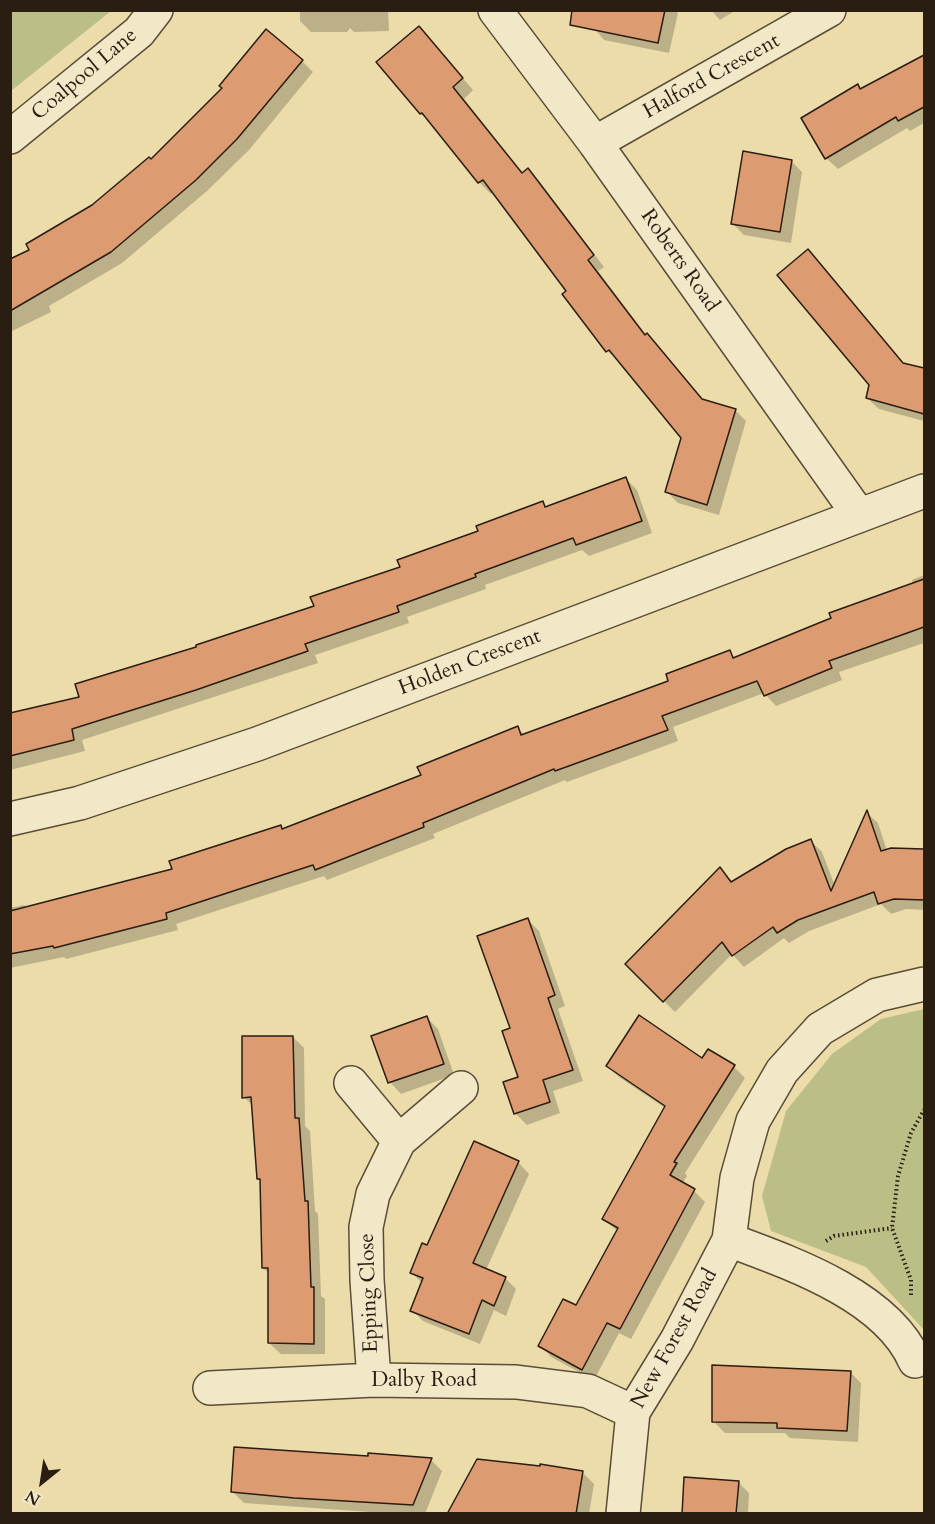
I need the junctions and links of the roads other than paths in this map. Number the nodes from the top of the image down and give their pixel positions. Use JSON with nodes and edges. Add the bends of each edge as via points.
{"nodes":[{"id":1,"x":156,"y":10,"type":"edge"},
{"id":2,"x":495,"y":10,"type":"edge"},
{"id":3,"x":829,"y":10,"type":"edge"},
{"id":4,"x":10,"y":137,"type":"edge"},
{"id":5,"x":595,"y":142,"type":"junction"},
{"id":6,"x":924,"y":491,"type":"edge"},
{"id":7,"x":859,"y":514,"type":"junction"},
{"id":8,"x":10,"y":819,"type":"edge"},
{"id":9,"x":924,"y":984,"type":"edge"},
{"id":10,"x":351,"y":1083,"type":"dead end"},
{"id":11,"x":461,"y":1088,"type":"dead end"},
{"id":12,"x":399,"y":1141,"type":"junction"},
{"id":13,"x":729,"y":1240,"type":"junction"},
{"id":14,"x":913,"y":1356,"type":"road end"},
{"id":15,"x":375,"y":1380,"type":"junction"},
{"id":16,"x":210,"y":1388,"type":"dead end"},
{"id":17,"x":633,"y":1412,"type":"junction"},
{"id":18,"x":623,"y":1514,"type":"edge"}],
"edges":[{"from":1,"to":4,"type":"street","name":"Coalpool Lane","via":[[139,32]]},
{"from":2,"to":5,"type":"street","name":"Roberts Road"},
{"from":3,"to":5,"type":"street","name":"Halford Crescent"},
{"from":5,"to":7,"type":"street","name":"Roberts Road"},
{"from":6,"to":7,"type":"street","name":"Holden Crescent"},
{"from":7,"to":8,"type":"street","name":"Holden Crescent","via":[[257,744],[80,803]]},
{"from":9,"to":13,"type":"street","name":"New Forest Road","via":[[877,995],[820,1029],[782,1071],[753,1121],[737,1178]]},
{"from":10,"to":12,"type":"street"},
{"from":11,"to":12,"type":"street","name":"Epping Close"},
{"from":12,"to":15,"type":"street","name":"Epping Close","via":[[374,1194],[366,1227]]},
{"from":13,"to":14,"type":"street","via":[[814,1273],[862,1302],[890,1324]]},
{"from":13,"to":17,"type":"street","name":"New Forest Road","via":[[677,1340]]},
{"from":15,"to":16,"type":"street","name":"Dalby Road"},
{"from":15,"to":17,"type":"street","name":"Dalby Road","via":[[516,1382],[588,1391]]},
{"from":17,"to":18,"type":"street","name":"New Forest Road"}]}
